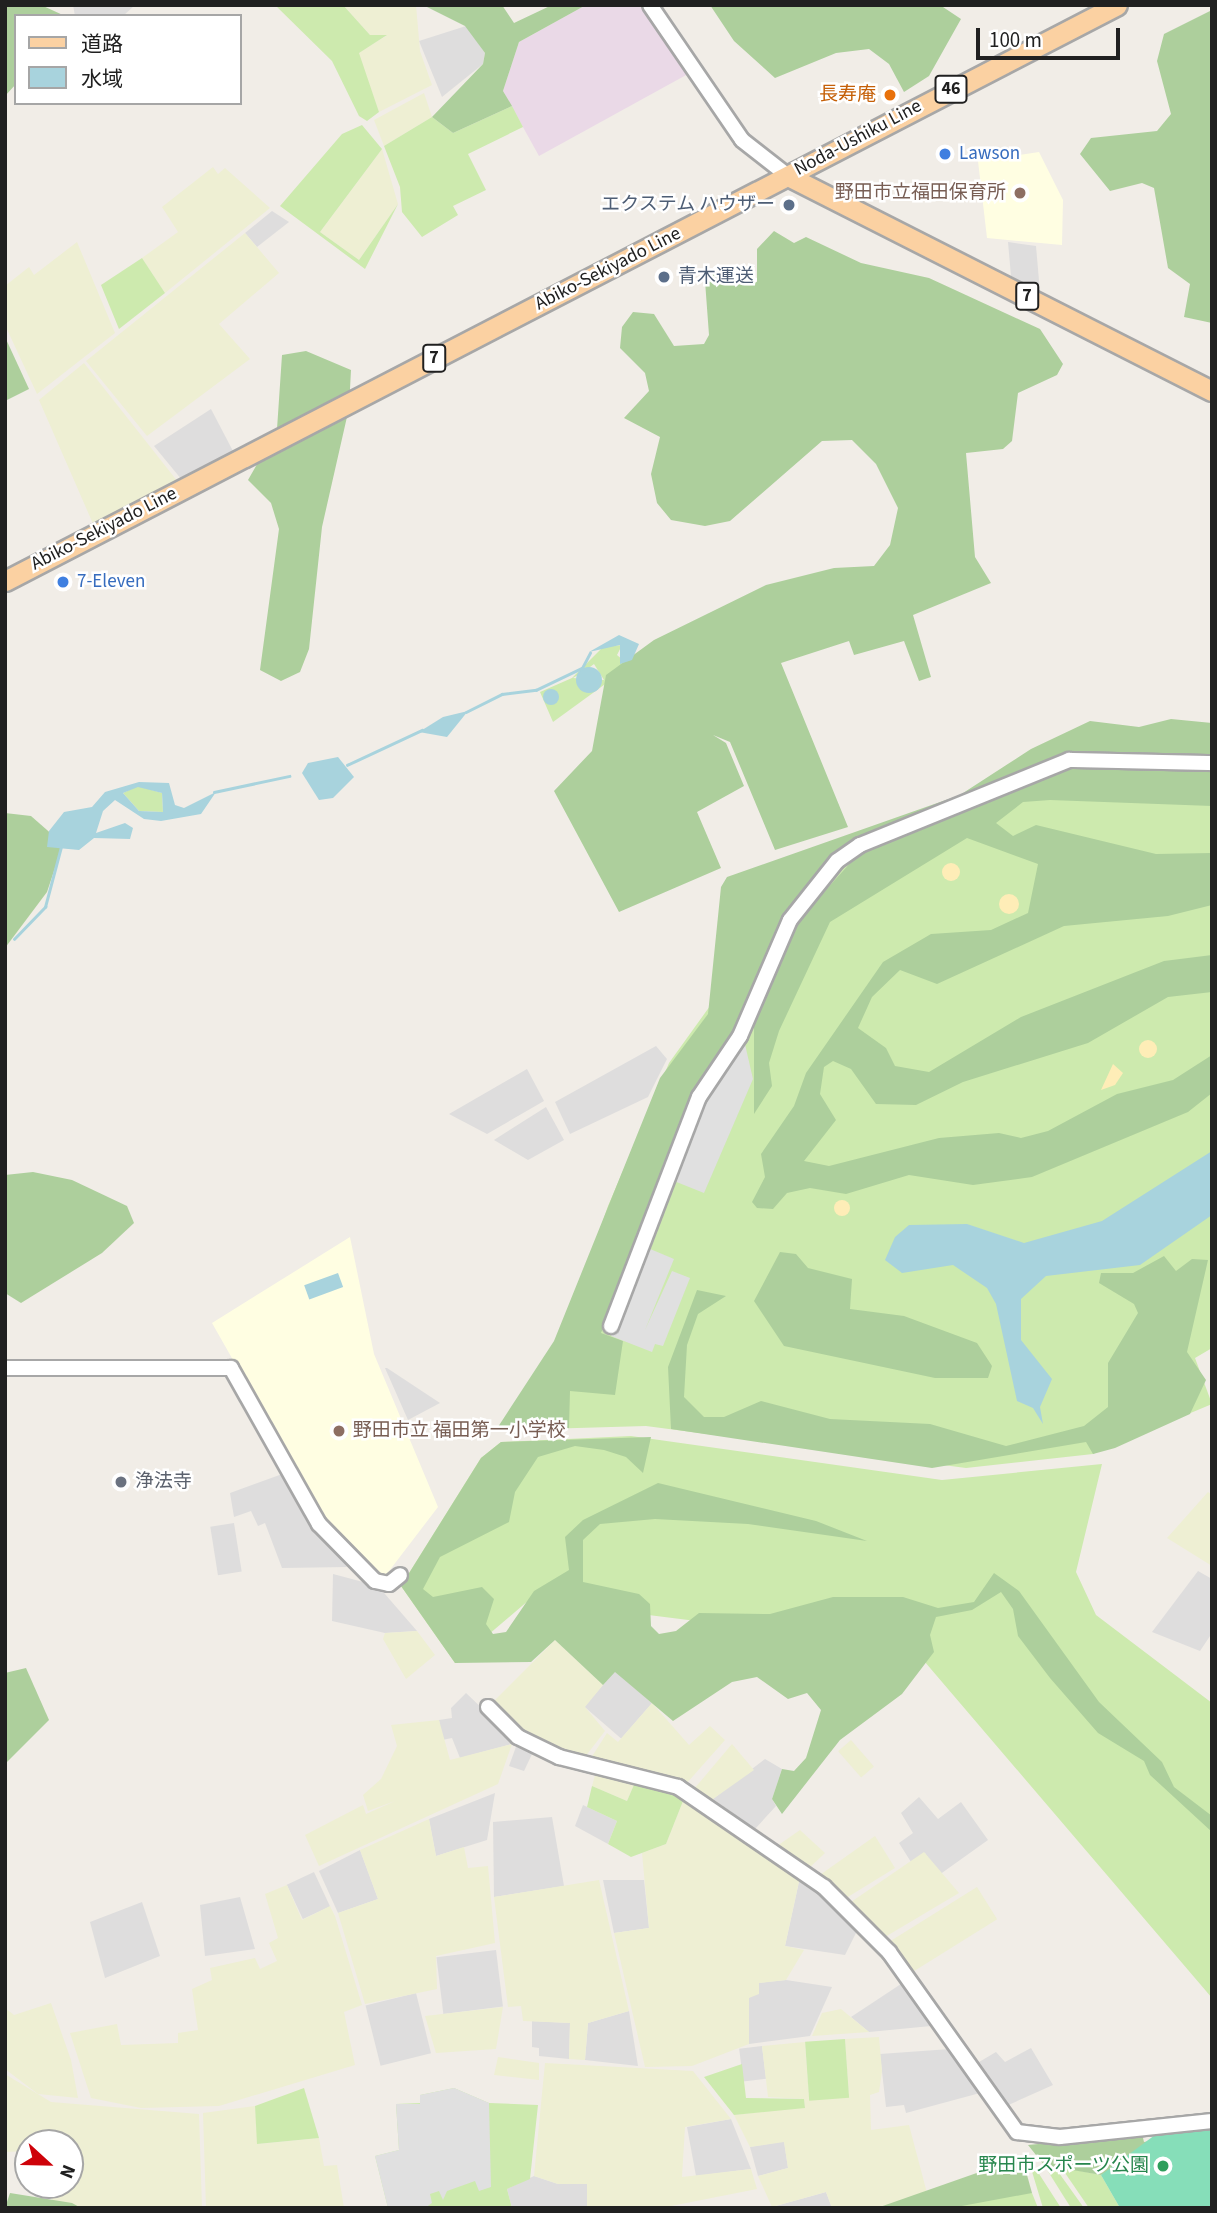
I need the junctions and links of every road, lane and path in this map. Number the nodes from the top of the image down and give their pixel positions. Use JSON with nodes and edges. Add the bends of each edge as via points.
{"nodes":[{"id":1,"x":650,"y":5,"type":"edge"},
{"id":2,"x":1117,"y":5,"type":"edge"},
{"id":3,"x":788,"y":176,"type":"junction"},
{"id":4,"x":1212,"y":391,"type":"edge"},
{"id":5,"x":5,"y":581,"type":"edge"},
{"id":6,"x":1212,"y":762,"type":"edge"},
{"id":7,"x":611,"y":1326,"type":"dead end"},
{"id":8,"x":5,"y":1368,"type":"edge"},
{"id":9,"x":400,"y":1574,"type":"dead end"},
{"id":10,"x":488,"y":1707,"type":"dead end"},
{"id":11,"x":1212,"y":2121,"type":"edge"}],
"edges":[{"from":1,"to":3,"type":"street","via":[[750,149]]},
{"from":2,"to":3,"type":"main road","name":"Noda-Ushiku Line","number":"46"},
{"from":3,"to":4,"type":"main road","number":"7"},
{"from":3,"to":5,"type":"main road","name":"Abiko-Sekiyado Line","number":"7"},
{"from":6,"to":7,"type":"street","via":[[1069,760],[860,845],[837,861],[790,920],[740,1036],[699,1097]]},
{"from":8,"to":9,"type":"street","via":[[231,1368],[319,1524],[374,1581],[389,1584]]},
{"from":10,"to":11,"type":"street","via":[[518,1737],[551,1754],[652,1777],[690,1794],[824,1887],[889,1952],[1017,2132],[1060,2137]]}]}
